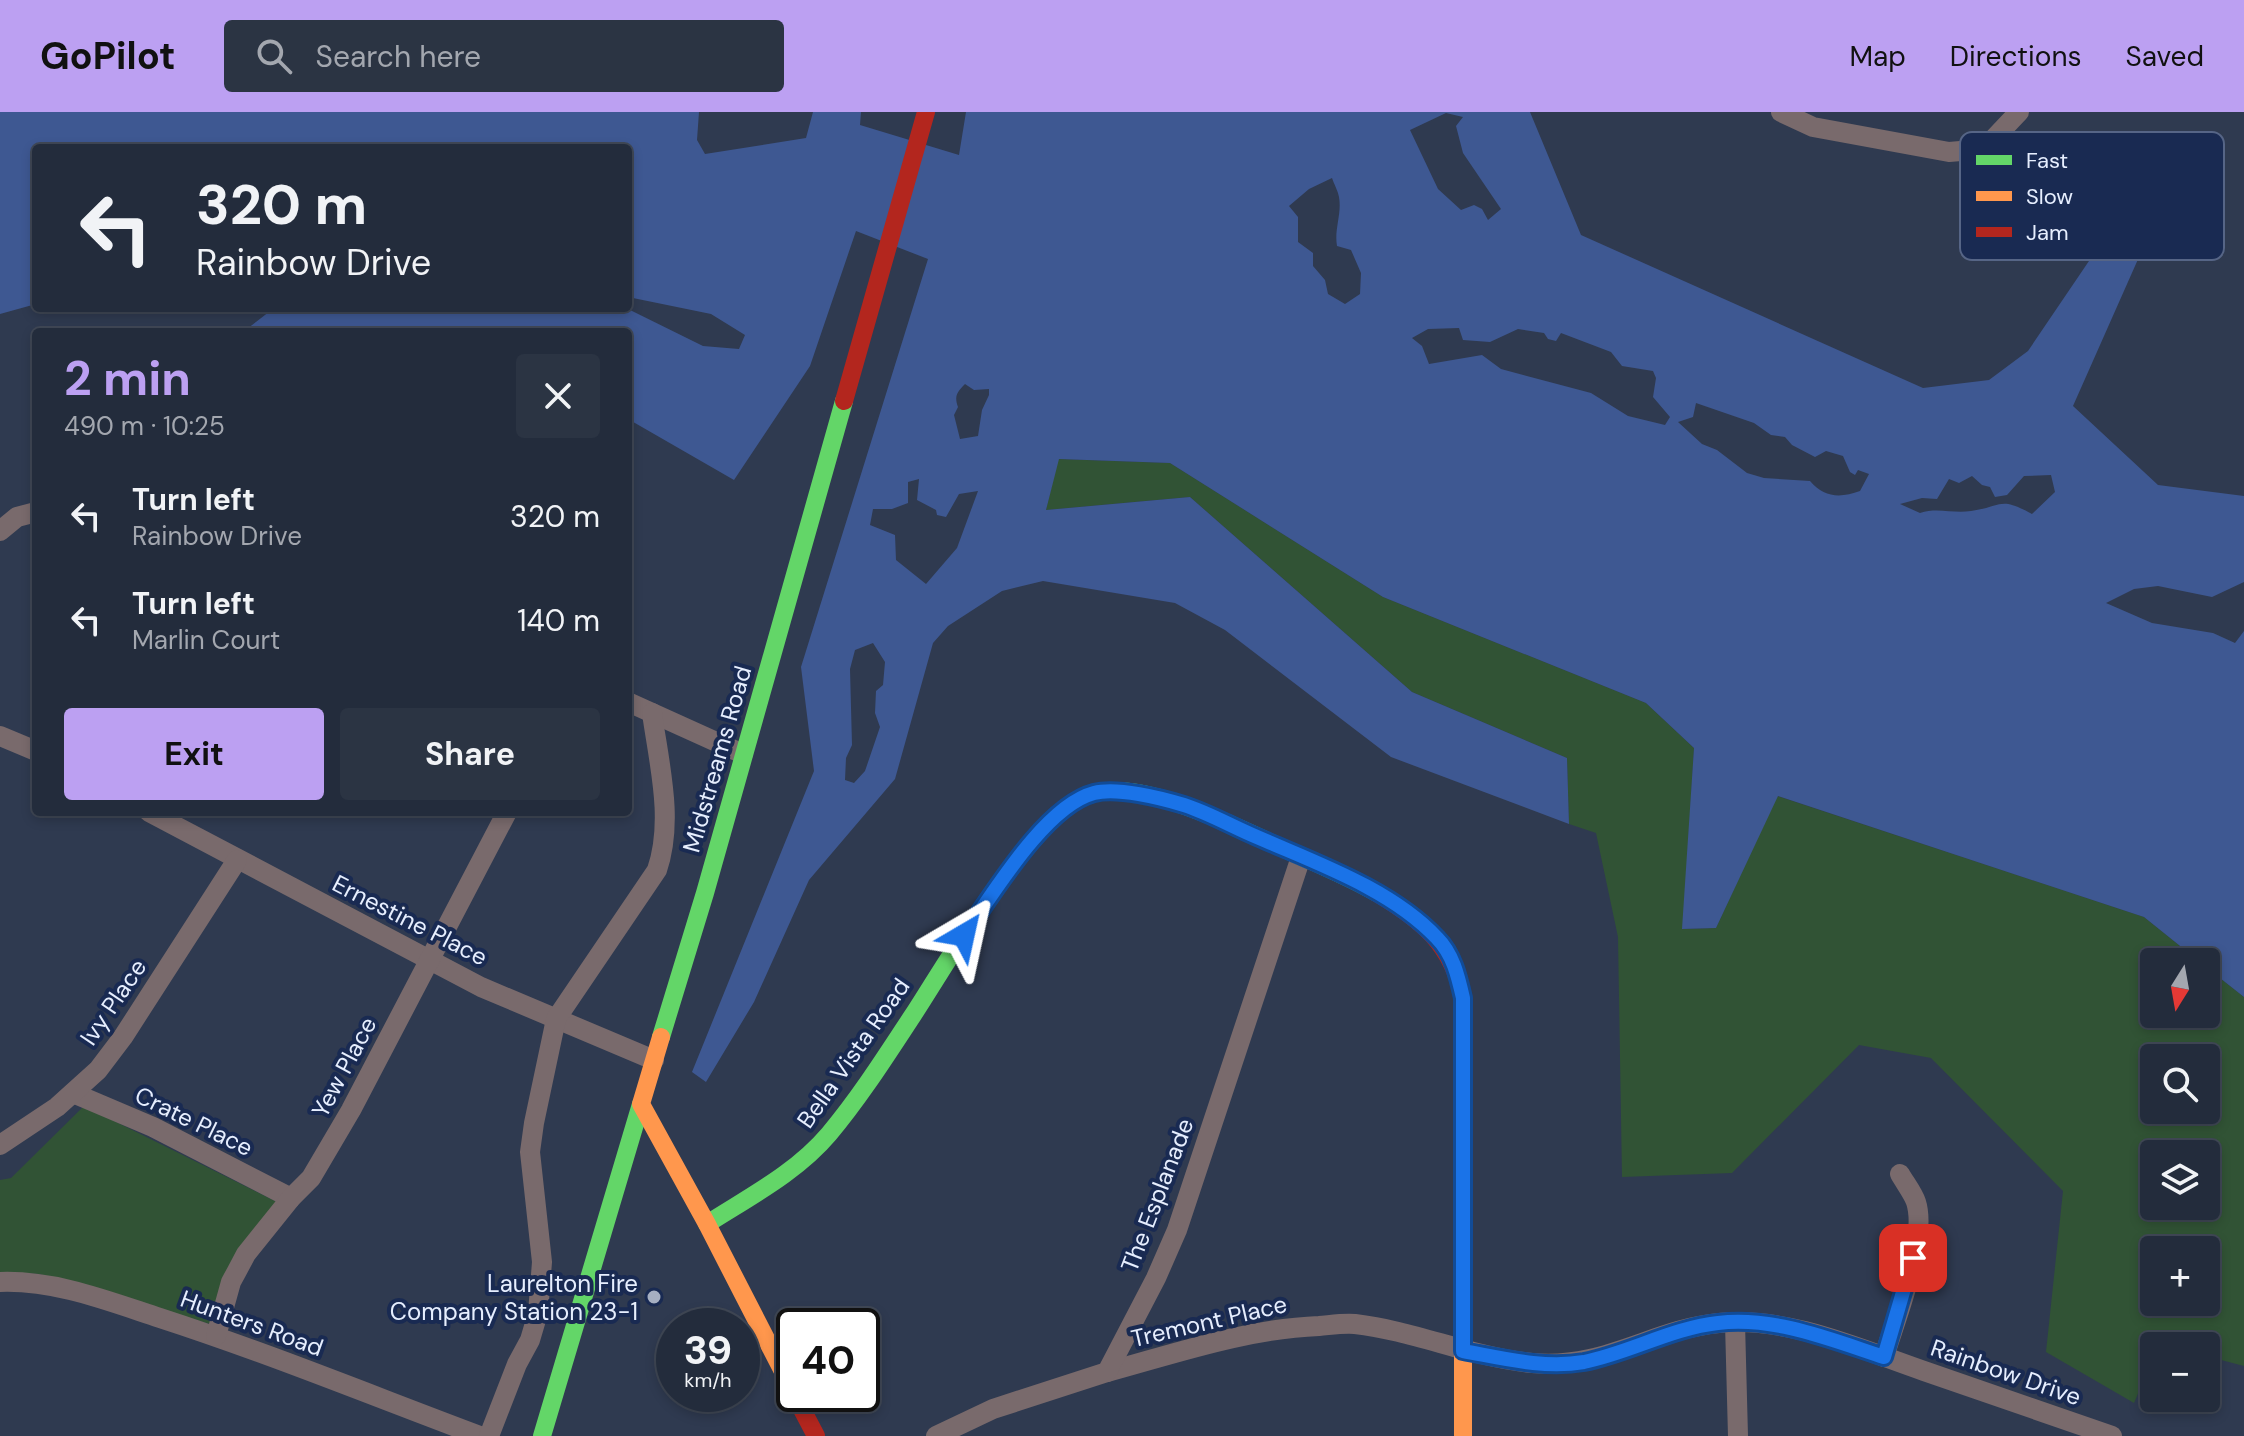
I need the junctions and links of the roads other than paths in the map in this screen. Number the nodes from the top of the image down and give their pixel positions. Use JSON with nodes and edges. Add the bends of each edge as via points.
{"nodes":[{"id":1,"x":926,"y":112,"type":"edge"},
{"id":2,"x":1781,"y":112,"type":"edge"},
{"id":3,"x":2019,"y":112,"type":"edge"},
{"id":4,"x":2000,"y":132,"type":"edge"},
{"id":5,"x":1960,"y":151,"type":"edge"},
{"id":6,"x":32,"y":513,"type":"edge"},
{"id":7,"x":0,"y":531,"type":"edge"},
{"id":8,"x":632,"y":704,"type":"edge"},
{"id":9,"x":652,"y":713,"type":"junction"},
{"id":10,"x":0,"y":736,"type":"edge"},
{"id":11,"x":32,"y":749,"type":"edge"},
{"id":12,"x":743,"y":754,"type":"junction"},
{"id":13,"x":156,"y":816,"type":"edge"},
{"id":14,"x":505,"y":816,"type":"edge"},
{"id":15,"x":1301,"y":857,"type":"junction"},
{"id":16,"x":237,"y":860,"type":"junction"},
{"id":17,"x":430,"y":961,"type":"junction"},
{"id":18,"x":556,"y":1019,"type":"junction"},
{"id":19,"x":654,"y":1060,"type":"junction"},
{"id":20,"x":73,"y":1093,"type":"junction"},
{"id":21,"x":641,"y":1104,"type":"junction"},
{"id":22,"x":0,"y":1145,"type":"edge"},
{"id":23,"x":1900,"y":1174,"type":"dead end"},
{"id":24,"x":291,"y":1198,"type":"junction"},
{"id":25,"x":707,"y":1224,"type":"junction"},
{"id":26,"x":0,"y":1282,"type":"edge"},
{"id":27,"x":1735,"y":1323,"type":"junction"},
{"id":28,"x":216,"y":1336,"type":"junction"},
{"id":29,"x":1463,"y":1351,"type":"junction"},
{"id":30,"x":1884,"y":1357,"type":"junction"},
{"id":31,"x":776,"y":1359,"type":"edge"},
{"id":32,"x":1107,"y":1372,"type":"junction"},
{"id":33,"x":803,"y":1412,"type":"edge"},
{"id":34,"x":2069,"y":1429,"type":"edge"},
{"id":35,"x":480,"y":1436,"type":"edge"},
{"id":36,"x":489,"y":1436,"type":"edge"},
{"id":37,"x":542,"y":1436,"type":"edge"},
{"id":38,"x":816,"y":1436,"type":"edge"},
{"id":39,"x":936,"y":1436,"type":"edge"},
{"id":40,"x":1463,"y":1436,"type":"edge"},
{"id":41,"x":1738,"y":1436,"type":"edge"},
{"id":42,"x":2112,"y":1436,"type":"edge"}],
"edges":[{"from":1,"to":12,"type":"street","name":"Midstreams Road"},
{"from":2,"to":5,"type":"street","via":[[1813,127]]},
{"from":3,"to":4,"type":"street"},
{"from":6,"to":7,"type":"street"},
{"from":8,"to":9,"type":"street"},
{"from":9,"to":12,"type":"street"},
{"from":9,"to":18,"type":"street","via":[[666,821],[664,849],[657,870]]},
{"from":10,"to":11,"type":"street"},
{"from":12,"to":19,"type":"street","name":"Midstreams Road"},
{"from":13,"to":16,"type":"street","name":"Ernestine Place"},
{"from":14,"to":17,"type":"street","name":"Yew Place"},
{"from":15,"to":25,"type":"street","name":"Bella Vista Road","via":[[1185,806],[1121,792],[1096,792],[1079,799],[1034,837],[827,1137],[800,1162]]},
{"from":15,"to":29,"type":"street","name":"Bella Vista Road","via":[[1403,910],[1438,939],[1457,969],[1463,998]]},
{"from":15,"to":32,"type":"street","name":"The Esplanade","via":[[1177,1230]]},
{"from":16,"to":17,"type":"street","name":"Ernestine Place"},
{"from":16,"to":20,"type":"street","name":"Ivy Place","via":[[123,1037]]},
{"from":17,"to":18,"type":"street","name":"Ernestine Place"},
{"from":17,"to":24,"type":"street","name":"Yew Place","via":[[351,1110],[311,1178]]},
{"from":18,"to":19,"type":"street","name":"Ernestine Place"},
{"from":18,"to":36,"type":"street","via":[[530,1152],[542,1262],[538,1313]]},
{"from":19,"to":21,"type":"street","name":"Midstreams Road"},
{"from":20,"to":22,"type":"street","name":"Ivy Place"},
{"from":20,"to":24,"type":"street","name":"Crate Place","via":[[153,1127]]},
{"from":21,"to":25,"type":"street"},
{"from":21,"to":37,"type":"street","name":"Midstreams Road"},
{"from":23,"to":30,"type":"street","via":[[1916,1203],[1918,1230]]},
{"from":24,"to":28,"type":"street","name":"Yew Place","via":[[246,1254],[231,1282]]},
{"from":25,"to":31,"type":"street"},
{"from":26,"to":28,"type":"street","name":"Hunters Road","via":[[46,1284]]},
{"from":27,"to":29,"type":"street","name":"Rainbow Drive","via":[[1681,1332],[1580,1362],[1533,1363]]},
{"from":27,"to":30,"type":"street","name":"Rainbow Drive","via":[[1777,1326]]},
{"from":27,"to":41,"type":"street"},
{"from":28,"to":35,"type":"street","name":"Hunters Road"},
{"from":29,"to":32,"type":"street","name":"Tremont Place","via":[[1399,1331],[1352,1324],[1301,1326],[1245,1335]]},
{"from":29,"to":40,"type":"street","name":"Bella Vista Road"},
{"from":30,"to":34,"type":"street","name":"Rainbow Drive"},
{"from":32,"to":39,"type":"street","via":[[993,1409]]},
{"from":33,"to":38,"type":"street"},
{"from":34,"to":42,"type":"street","name":"Rainbow Drive"}]}
